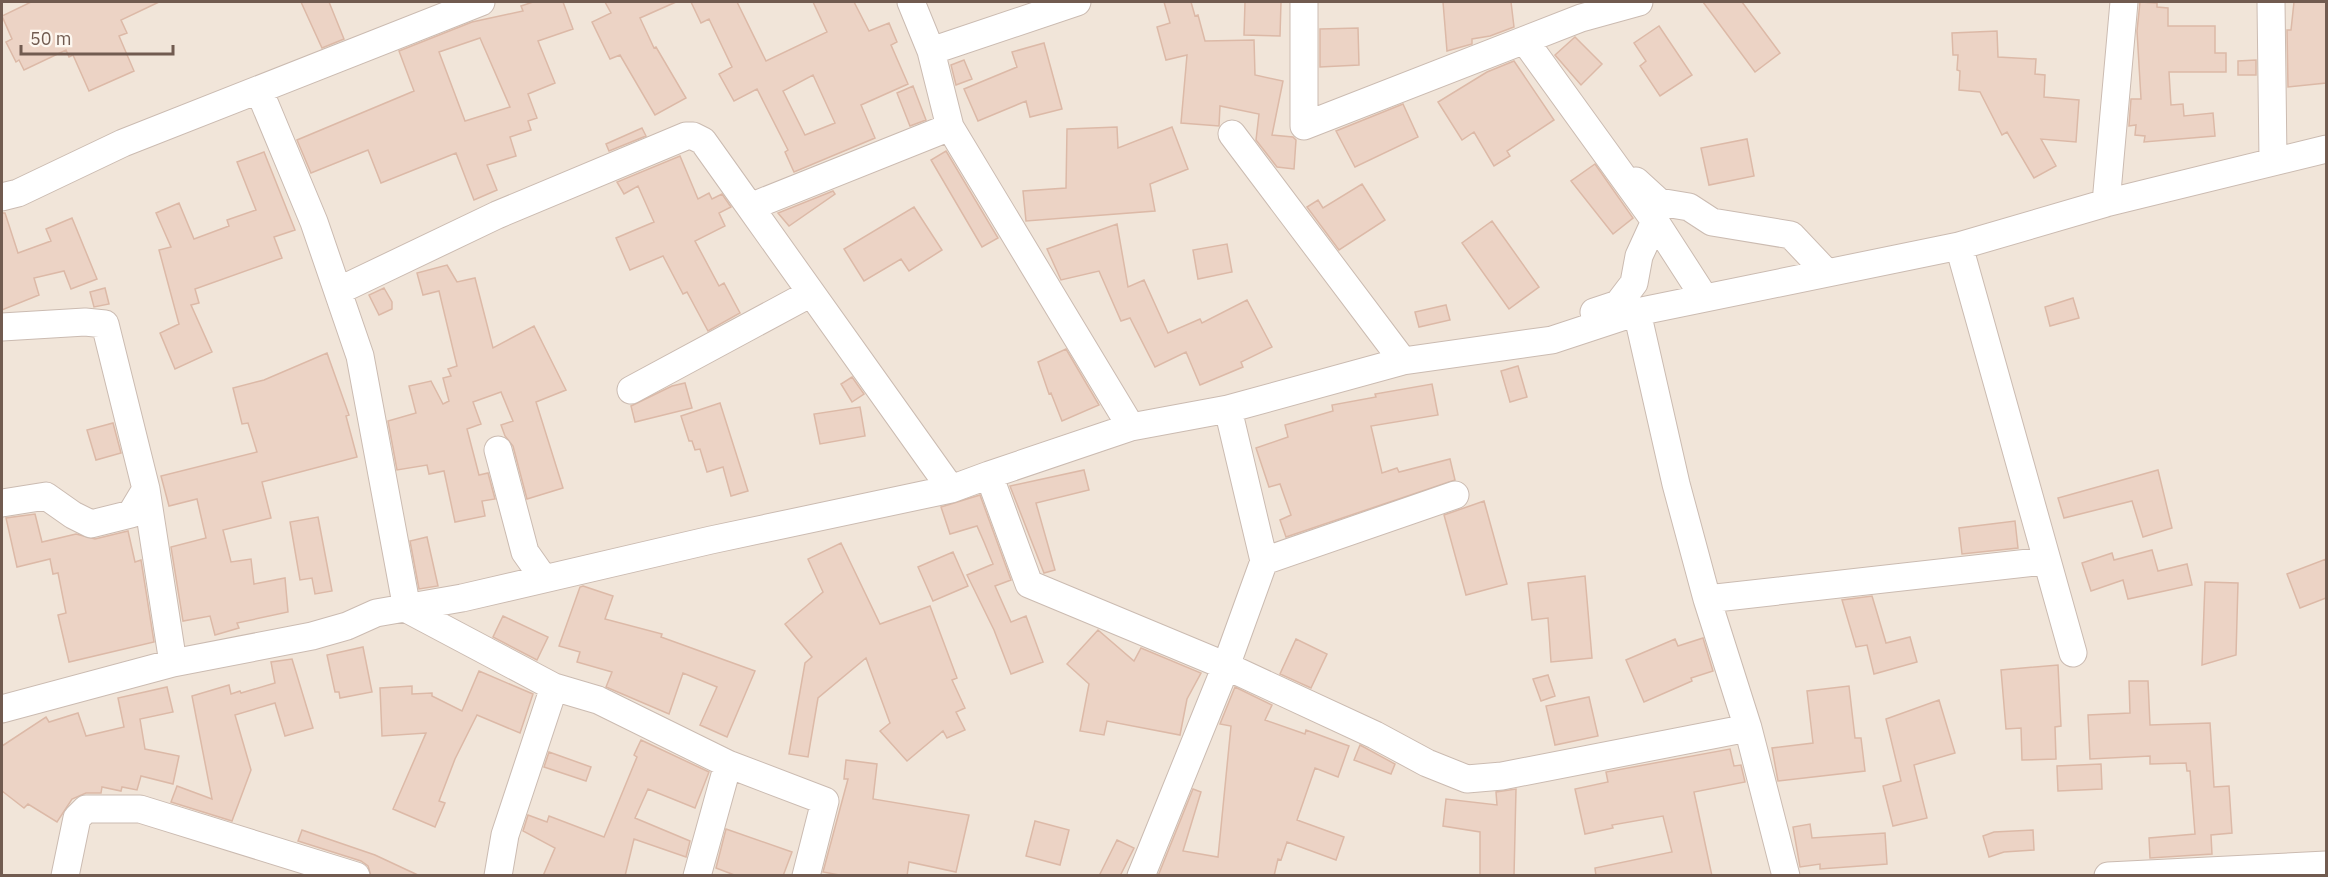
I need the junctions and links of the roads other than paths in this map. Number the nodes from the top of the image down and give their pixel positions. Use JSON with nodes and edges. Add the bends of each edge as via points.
{"nodes":[{"id":1,"x":481,"y":2,"type":"edge"},
{"id":2,"x":910,"y":2,"type":"edge"},
{"id":3,"x":1077,"y":2,"type":"edge"},
{"id":4,"x":1304,"y":2,"type":"edge"},
{"id":5,"x":1639,"y":2,"type":"edge"},
{"id":6,"x":2124,"y":2,"type":"edge"},
{"id":7,"x":2271,"y":2,"type":"edge"},
{"id":8,"x":1525,"y":41,"type":"junction"},
{"id":9,"x":931,"y":51,"type":"junction"},
{"id":10,"x":259,"y":90,"type":"junction"},
{"id":11,"x":950,"y":127,"type":"junction"},
{"id":12,"x":1232,"y":134,"type":"dead end"},
{"id":13,"x":2326,"y":149,"type":"edge"},
{"id":14,"x":1611,"y":160,"type":"junction"},
{"id":15,"x":2273,"y":160,"type":"junction"},
{"id":16,"x":2,"y":197,"type":"edge"},
{"id":17,"x":2106,"y":203,"type":"junction"},
{"id":18,"x":750,"y":207,"type":"junction"},
{"id":19,"x":1655,"y":221,"type":"junction"},
{"id":20,"x":1959,"y":246,"type":"junction"},
{"id":21,"x":1826,"y":272,"type":"junction"},
{"id":22,"x":338,"y":291,"type":"junction"},
{"id":23,"x":811,"y":293,"type":"junction"},
{"id":24,"x":1704,"y":297,"type":"junction"},
{"id":25,"x":1637,"y":312,"type":"junction"},
{"id":26,"x":2,"y":327,"type":"edge"},
{"id":27,"x":1552,"y":340,"type":"junction"},
{"id":28,"x":1402,"y":361,"type":"junction"},
{"id":29,"x":631,"y":390,"type":"dead end"},
{"id":30,"x":1228,"y":409,"type":"junction"},
{"id":31,"x":1131,"y":427,"type":"junction"},
{"id":32,"x":498,"y":450,"type":"dead end"},
{"id":33,"x":989,"y":475,"type":"junction"},
{"id":34,"x":146,"y":489,"type":"junction"},
{"id":35,"x":951,"y":489,"type":"junction"},
{"id":36,"x":1455,"y":495,"type":"dead end"},
{"id":37,"x":2,"y":503,"type":"edge"},
{"id":38,"x":1264,"y":561,"type":"junction"},
{"id":39,"x":2045,"y":561,"type":"junction"},
{"id":40,"x":544,"y":579,"type":"junction"},
{"id":41,"x":1707,"y":599,"type":"junction"},
{"id":42,"x":407,"y":609,"type":"junction"},
{"id":43,"x":2073,"y":653,"type":"dead end"},
{"id":44,"x":173,"y":663,"type":"junction"},
{"id":45,"x":1226,"y":666,"type":"junction"},
{"id":46,"x":554,"y":687,"type":"junction"},
{"id":47,"x":2,"y":709,"type":"edge"},
{"id":48,"x":1748,"y":728,"type":"junction"},
{"id":49,"x":728,"y":764,"type":"junction"},
{"id":50,"x":2326,"y":865,"type":"edge"},
{"id":51,"x":65,"y":876,"type":"edge"},
{"id":52,"x":356,"y":876,"type":"edge"},
{"id":53,"x":498,"y":876,"type":"edge"},
{"id":54,"x":697,"y":876,"type":"edge"},
{"id":55,"x":806,"y":876,"type":"edge"},
{"id":56,"x":1140,"y":876,"type":"edge"},
{"id":57,"x":1786,"y":876,"type":"edge"},
{"id":58,"x":2108,"y":876,"type":"edge"}],
"edges":[{"from":1,"to":10,"type":"street"},
{"from":2,"to":9,"type":"street"},
{"from":3,"to":9,"type":"street"},
{"from":4,"to":8,"type":"street","via":[[1304,126]]},
{"from":5,"to":8,"type":"street","via":[[1581,18]]},
{"from":6,"to":17,"type":"street"},
{"from":7,"to":15,"type":"street"},
{"from":8,"to":14,"type":"street"},
{"from":9,"to":11,"type":"street"},
{"from":10,"to":16,"type":"street","via":[[123,143]]},
{"from":10,"to":22,"type":"street"},
{"from":11,"to":18,"type":"street"},
{"from":11,"to":31,"type":"street"},
{"from":12,"to":28,"type":"street"},
{"from":13,"to":15,"type":"street"},
{"from":14,"to":19,"type":"street"},
{"from":14,"to":21,"type":"street","via":[[1659,202],[1689,207],[1713,222],[1791,235]]},
{"from":15,"to":17,"type":"street"},
{"from":17,"to":20,"type":"street"},
{"from":18,"to":22,"type":"street","via":[[703,141],[686,136],[497,215]]},
{"from":18,"to":23,"type":"street"},
{"from":19,"to":24,"type":"street"},
{"from":19,"to":27,"type":"street","via":[[1639,256],[1634,283],[1618,304],[1560,327]]},
{"from":20,"to":21,"type":"street"},
{"from":20,"to":39,"type":"street"},
{"from":21,"to":24,"type":"street"},
{"from":22,"to":42,"type":"street","via":[[360,356]]},
{"from":23,"to":29,"type":"street"},
{"from":23,"to":35,"type":"street"},
{"from":24,"to":25,"type":"street"},
{"from":25,"to":27,"type":"street"},
{"from":25,"to":41,"type":"street"},
{"from":26,"to":34,"type":"street","via":[[105,324]]},
{"from":27,"to":28,"type":"street"},
{"from":28,"to":30,"type":"street"},
{"from":30,"to":31,"type":"street"},
{"from":30,"to":38,"type":"street"},
{"from":31,"to":33,"type":"street"},
{"from":32,"to":40,"type":"street","via":[[525,552]]},
{"from":33,"to":35,"type":"street"},
{"from":33,"to":45,"type":"street","via":[[1029,584]]},
{"from":34,"to":37,"type":"street","via":[[131,513],[91,524],[46,496]]},
{"from":34,"to":44,"type":"street"},
{"from":35,"to":40,"type":"street"},
{"from":36,"to":38,"type":"street"},
{"from":38,"to":45,"type":"street"},
{"from":39,"to":41,"type":"street"},
{"from":39,"to":43,"type":"street"},
{"from":40,"to":42,"type":"street"},
{"from":41,"to":48,"type":"street"},
{"from":42,"to":44,"type":"street","via":[[376,613],[312,636]]},
{"from":42,"to":46,"type":"street"},
{"from":44,"to":47,"type":"street"},
{"from":45,"to":48,"type":"street","via":[[1467,779],[1502,776]]},
{"from":45,"to":56,"type":"street"},
{"from":46,"to":49,"type":"street","via":[[598,700]]},
{"from":46,"to":53,"type":"street","via":[[505,835]]},
{"from":48,"to":57,"type":"street"},
{"from":49,"to":54,"type":"street"},
{"from":49,"to":55,"type":"street","via":[[825,801]]},
{"from":50,"to":58,"type":"street"},
{"from":51,"to":52,"type":"street","via":[[77,818],[86,809],[140,808]]}]}
